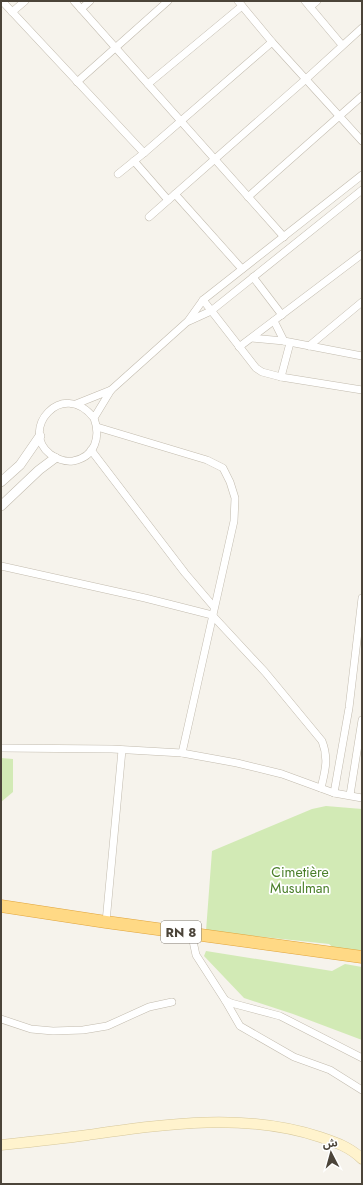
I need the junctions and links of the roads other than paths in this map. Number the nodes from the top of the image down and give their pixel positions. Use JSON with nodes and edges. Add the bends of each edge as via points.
{"nodes":[{"id":1,"x":2,"y":1,"type":"edge"},
{"id":2,"x":25,"y":1,"type":"edge"},
{"id":3,"x":74,"y":1,"type":"edge"},
{"id":4,"x":90,"y":1,"type":"edge"},
{"id":5,"x":168,"y":1,"type":"edge"},
{"id":6,"x":305,"y":1,"type":"edge"},
{"id":7,"x":317,"y":1,"type":"edge"},
{"id":8,"x":240,"y":3,"type":"edge"},
{"id":9,"x":310,"y":7,"type":"junction"},
{"id":10,"x":81,"y":9,"type":"junction"},
{"id":11,"x":12,"y":12,"type":"junction"},
{"id":12,"x":362,"y":28,"type":"edge"},
{"id":13,"x":272,"y":42,"type":"junction"},
{"id":14,"x":342,"y":45,"type":"junction"},
{"id":15,"x":115,"y":47,"type":"junction"},
{"id":16,"x":306,"y":79,"type":"junction"},
{"id":17,"x":77,"y":82,"type":"junction"},
{"id":18,"x":148,"y":84,"type":"junction"},
{"id":19,"x":362,"y":96,"type":"edge"},
{"id":20,"x":340,"y":116,"type":"junction"},
{"id":21,"x":181,"y":122,"type":"junction"},
{"id":22,"x":362,"y":141,"type":"edge"},
{"id":23,"x":144,"y":154,"type":"junction"},
{"id":24,"x":214,"y":159,"type":"junction"},
{"id":25,"x":134,"y":161,"type":"junction"},
{"id":26,"x":118,"y":174,"type":"dead end"},
{"id":27,"x":362,"y":175,"type":"edge"},
{"id":28,"x":362,"y":190,"type":"edge"},
{"id":29,"x":175,"y":194,"type":"junction"},
{"id":30,"x":248,"y":197,"type":"junction"},
{"id":31,"x":168,"y":200,"type":"junction"},
{"id":32,"x":149,"y":217,"type":"dead end"},
{"id":33,"x":284,"y":237,"type":"junction"},
{"id":34,"x":362,"y":254,"type":"edge"},
{"id":35,"x":242,"y":270,"type":"junction"},
{"id":36,"x":253,"y":277,"type":"junction"},
{"id":37,"x":203,"y":300,"type":"junction"},
{"id":38,"x":362,"y":302,"type":"edge"},
{"id":39,"x":211,"y":310,"type":"junction"},
{"id":40,"x":282,"y":315,"type":"junction"},
{"id":41,"x":188,"y":321,"type":"junction"},
{"id":42,"x":274,"y":321,"type":"junction"},
{"id":43,"x":252,"y":338,"type":"junction"},
{"id":44,"x":287,"y":342,"type":"junction"},
{"id":45,"x":309,"y":346,"type":"junction"},
{"id":46,"x":239,"y":347,"type":"junction"},
{"id":47,"x":362,"y":356,"type":"edge"},
{"id":48,"x":281,"y":377,"type":"junction"},
{"id":49,"x":111,"y":390,"type":"junction"},
{"id":50,"x":362,"y":390,"type":"edge"},
{"id":51,"x":76,"y":404,"type":"junction"},
{"id":52,"x":94,"y":418,"type":"junction"},
{"id":53,"x":97,"y":427,"type":"junction"},
{"id":54,"x":40,"y":436,"type":"junction"},
{"id":55,"x":91,"y":450,"type":"junction"},
{"id":56,"x":55,"y":458,"type":"junction"},
{"id":57,"x":1,"y":482,"type":"edge"},
{"id":58,"x":1,"y":506,"type":"edge"},
{"id":59,"x":1,"y":566,"type":"edge"},
{"id":60,"x":362,"y":598,"type":"edge"},
{"id":61,"x":214,"y":607,"type":"junction"},
{"id":62,"x":212,"y":615,"type":"junction"},
{"id":63,"x":362,"y":720,"type":"edge"},
{"id":64,"x":360,"y":740,"type":"edge"},
{"id":65,"x":1,"y":748,"type":"edge"},
{"id":66,"x":122,"y":750,"type":"junction"},
{"id":67,"x":182,"y":753,"type":"junction"},
{"id":68,"x":321,"y":788,"type":"junction"},
{"id":69,"x":334,"y":792,"type":"junction"},
{"id":70,"x":350,"y":795,"type":"junction"},
{"id":71,"x":362,"y":798,"type":"edge"},
{"id":72,"x":1,"y":906,"type":"edge"},
{"id":73,"x":1,"y":914,"type":"edge"},
{"id":74,"x":106,"y":922,"type":"junction"},
{"id":75,"x":193,"y":941,"type":"junction"},
{"id":76,"x":362,"y":957,"type":"edge"},
{"id":77,"x":362,"y":964,"type":"edge"},
{"id":78,"x":225,"y":1000,"type":"junction"},
{"id":79,"x":172,"y":1002,"type":"dead end"},
{"id":80,"x":1,"y":1019,"type":"edge"},
{"id":81,"x":362,"y":1058,"type":"edge"},
{"id":82,"x":362,"y":1090,"type":"edge"},
{"id":83,"x":1,"y":1146,"type":"edge"},
{"id":84,"x":362,"y":1159,"type":"edge"}],
"edges":[{"from":1,"to":11,"type":"street"},
{"from":2,"to":11,"type":"street"},
{"from":3,"to":10,"type":"street"},
{"from":4,"to":10,"type":"street"},
{"from":5,"to":15,"type":"street"},
{"from":6,"to":9,"type":"street"},
{"from":7,"to":9,"type":"street"},
{"from":8,"to":13,"type":"street"},
{"from":8,"to":18,"type":"street"},
{"from":9,"to":14,"type":"street"},
{"from":10,"to":15,"type":"street"},
{"from":11,"to":17,"type":"street"},
{"from":12,"to":14,"type":"street"},
{"from":13,"to":16,"type":"street"},
{"from":13,"to":21,"type":"street"},
{"from":14,"to":16,"type":"street"},
{"from":15,"to":17,"type":"street"},
{"from":15,"to":18,"type":"street"},
{"from":16,"to":20,"type":"street"},
{"from":16,"to":24,"type":"street"},
{"from":17,"to":23,"type":"street"},
{"from":18,"to":21,"type":"street"},
{"from":19,"to":20,"type":"street"},
{"from":20,"to":22,"type":"street"},
{"from":20,"to":30,"type":"street"},
{"from":21,"to":23,"type":"street"},
{"from":21,"to":24,"type":"street"},
{"from":23,"to":25,"type":"street"},
{"from":24,"to":29,"type":"street"},
{"from":24,"to":30,"type":"street"},
{"from":25,"to":26,"type":"street"},
{"from":25,"to":31,"type":"street"},
{"from":27,"to":33,"type":"street"},
{"from":28,"to":36,"type":"street"},
{"from":29,"to":31,"type":"street"},
{"from":29,"to":35,"type":"street"},
{"from":30,"to":33,"type":"street"},
{"from":31,"to":32,"type":"street"},
{"from":33,"to":35,"type":"street"},
{"from":34,"to":40,"type":"street"},
{"from":35,"to":37,"type":"street"},
{"from":36,"to":39,"type":"street"},
{"from":36,"to":40,"type":"street"},
{"from":37,"to":39,"type":"street"},
{"from":37,"to":41,"type":"street"},
{"from":38,"to":45,"type":"street"},
{"from":39,"to":41,"type":"street"},
{"from":39,"to":46,"type":"street"},
{"from":40,"to":42,"type":"street"},
{"from":41,"to":49,"type":"street"},
{"from":42,"to":43,"type":"street"},
{"from":42,"to":44,"type":"street"},
{"from":43,"to":44,"type":"street"},
{"from":43,"to":46,"type":"street"},
{"from":44,"to":45,"type":"street"},
{"from":44,"to":48,"type":"street"},
{"from":45,"to":47,"type":"street"},
{"from":46,"to":48,"type":"street","via":[[256,368]]},
{"from":48,"to":50,"type":"street"},
{"from":49,"to":51,"type":"street"},
{"from":49,"to":52,"type":"street"},
{"from":51,"to":52,"type":"street"},
{"from":51,"to":54,"type":"street","via":[[63,404],[48,412],[40,427]]},
{"from":52,"to":53,"type":"street"},
{"from":53,"to":55,"type":"street","via":[[95,445]]},
{"from":53,"to":61,"type":"street","via":[[207,460],[223,468],[236,498],[234,521]]},
{"from":54,"to":56,"type":"street","via":[[42,445]]},
{"from":54,"to":57,"type":"street","via":[[20,465]]},
{"from":55,"to":56,"type":"street","via":[[82,458],[73,461]]},
{"from":55,"to":61,"type":"street","via":[[184,573]]},
{"from":56,"to":58,"type":"street"},
{"from":59,"to":62,"type":"street"},
{"from":60,"to":69,"type":"street","via":[[349,708]]},
{"from":61,"to":62,"type":"street"},
{"from":62,"to":67,"type":"street"},
{"from":62,"to":68,"type":"street","via":[[265,672],[322,741],[326,752],[326,766]]},
{"from":63,"to":64,"type":"street"},
{"from":64,"to":70,"type":"street"},
{"from":65,"to":66,"type":"street"},
{"from":66,"to":67,"type":"street"},
{"from":66,"to":74,"type":"street"},
{"from":67,"to":68,"type":"street","via":[[282,774]]},
{"from":68,"to":69,"type":"street"},
{"from":69,"to":70,"type":"street"},
{"from":70,"to":71,"type":"street"},
{"from":72,"to":74,"type":"highway","number":"RN 8"},
{"from":73,"to":75,"type":"highway","number":"RN 8"},
{"from":74,"to":76,"type":"highway","number":"RN 8"},
{"from":75,"to":77,"type":"highway","number":"RN 8"},
{"from":75,"to":78,"type":"street","via":[[196,955]]},
{"from":78,"to":81,"type":"street","via":[[280,1016]]},
{"from":78,"to":82,"type":"street","via":[[240,1026],[294,1057],[330,1070]]},
{"from":79,"to":80,"type":"street","via":[[149,1007],[107,1026],[83,1030],[53,1032],[31,1029]]},
{"from":83,"to":84,"type":"main road","via":[[152,1126],[228,1122],[305,1132],[339,1143]]}]}
